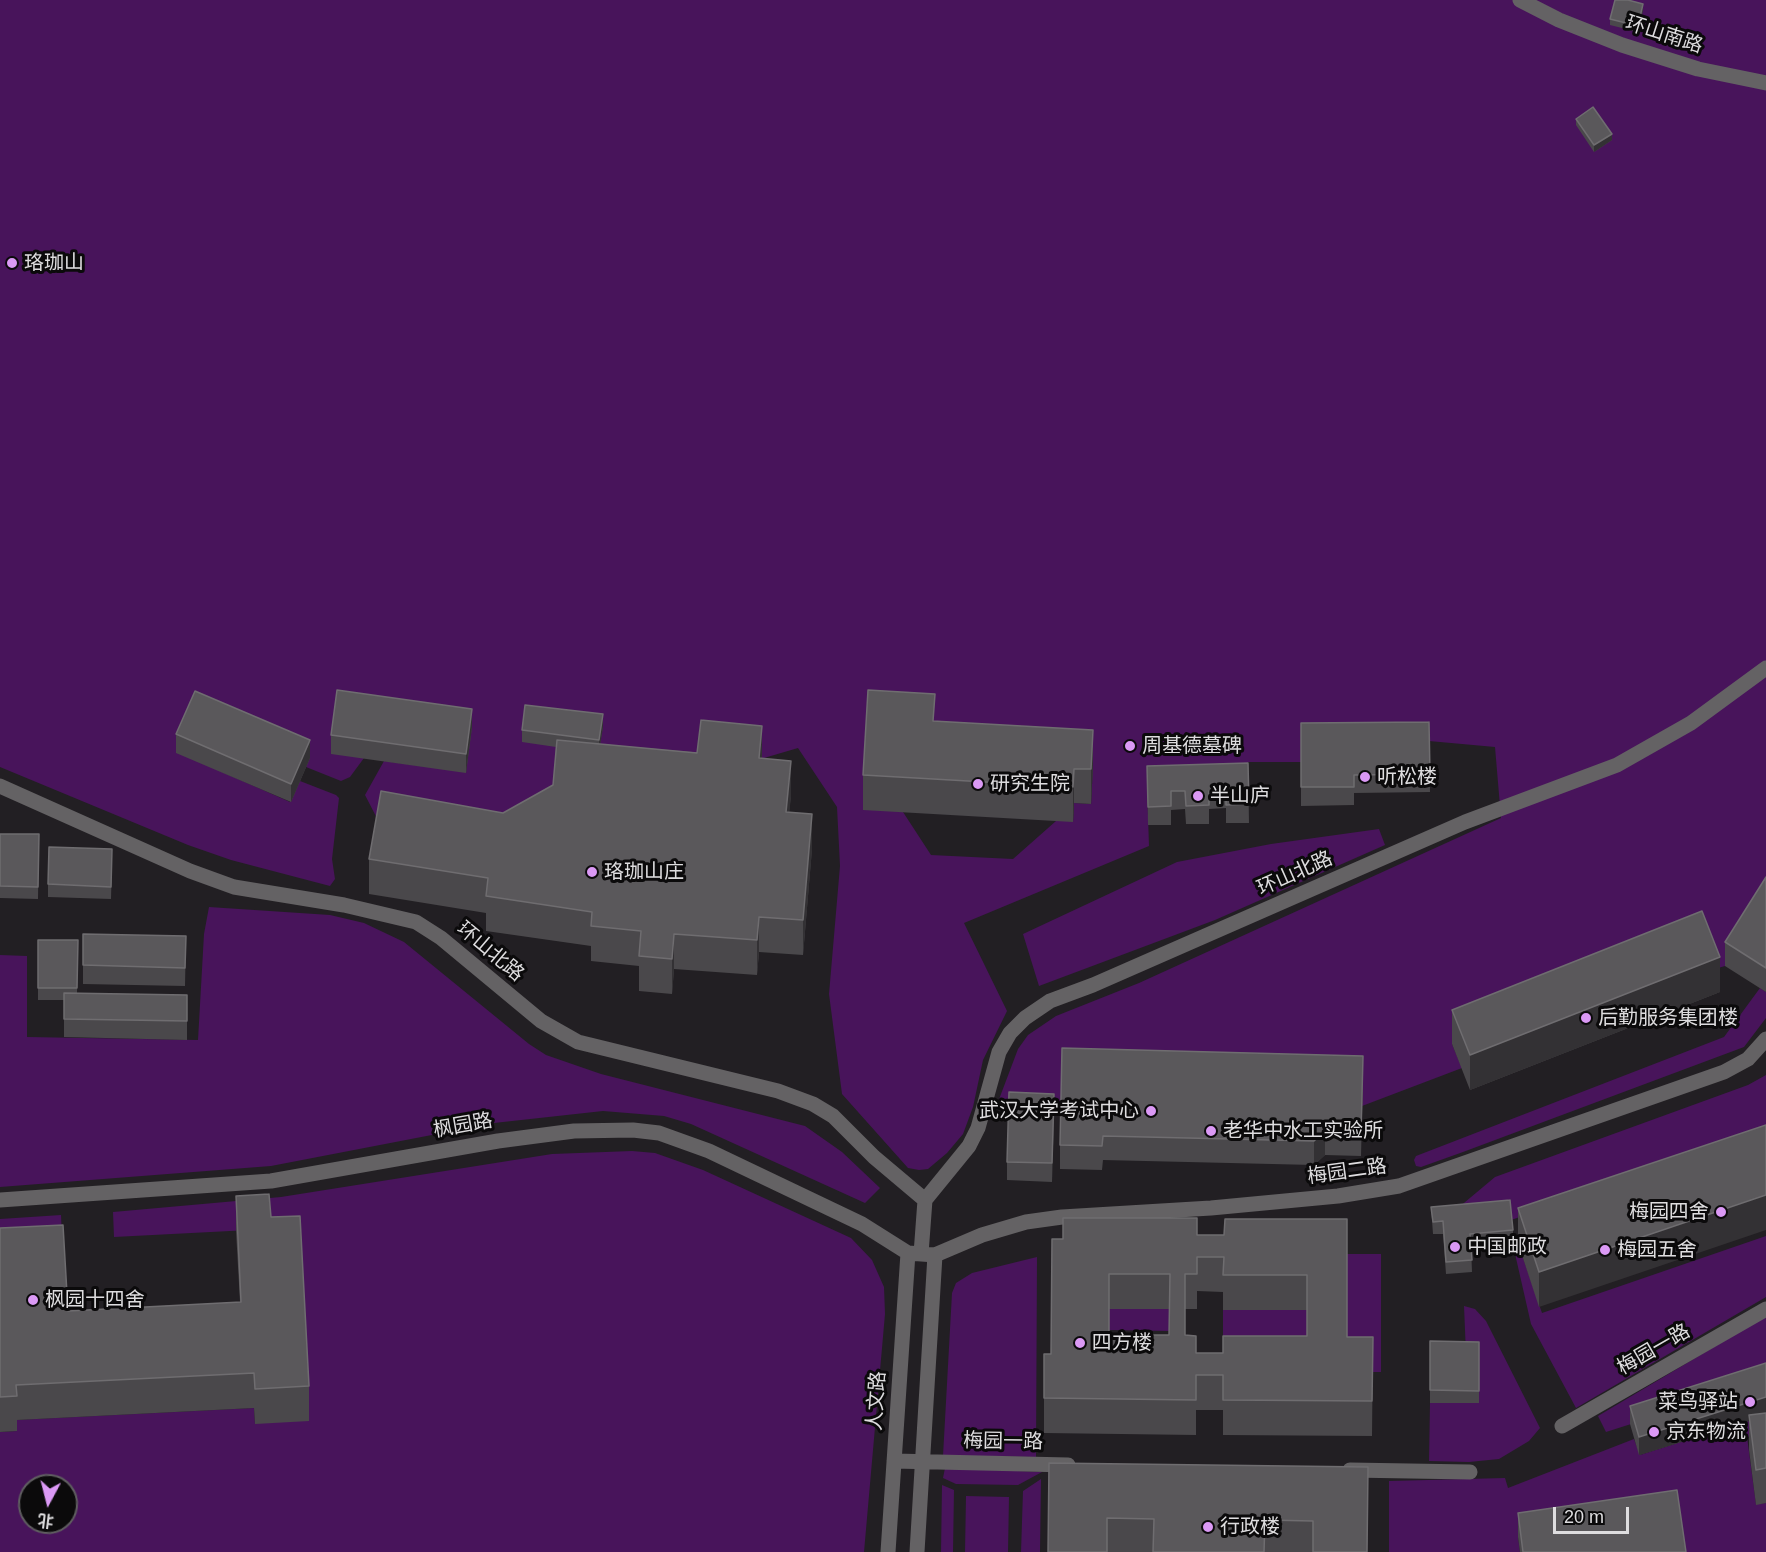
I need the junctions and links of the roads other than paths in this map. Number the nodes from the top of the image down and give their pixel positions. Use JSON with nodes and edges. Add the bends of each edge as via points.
{"nodes":[{"id":1,"x":1520,"y":0,"type":"edge"},
{"id":2,"x":1766,"y":83,"type":"edge"},
{"id":3,"x":1766,"y":668,"type":"edge"},
{"id":4,"x":0,"y":786,"type":"edge"},
{"id":5,"x":1766,"y":1039,"type":"edge"},
{"id":6,"x":0,"y":1200,"type":"edge"},
{"id":7,"x":926,"y":1200,"type":"junction"},
{"id":8,"x":921,"y":1254,"type":"junction"},
{"id":9,"x":1766,"y":1309,"type":"edge"},
{"id":10,"x":1562,"y":1426,"type":"dead end"},
{"id":11,"x":894,"y":1461,"type":"junction"},
{"id":12,"x":923,"y":1462,"type":"junction"},
{"id":13,"x":1081,"y":1465,"type":"edge"},
{"id":14,"x":1333,"y":1470,"type":"edge"},
{"id":15,"x":1470,"y":1473,"type":"dead end"},
{"id":16,"x":888,"y":1552,"type":"edge"},
{"id":17,"x":917,"y":1552,"type":"edge"}],
"edges":[{"from":1,"to":2,"type":"street","name":"环山南路","via":[[1622,45],[1698,69]]},
{"from":3,"to":7,"type":"street","name":"环山北路","via":[[1691,723],[1617,765],[1465,822],[1050,1001],[1010,1033],[999,1052],[978,1128],[969,1146]]},
{"from":4,"to":7,"type":"street","name":"环山北路","via":[[234,887],[344,905],[416,922],[441,938],[541,1022],[578,1042],[778,1091],[813,1104],[833,1116]]},
{"from":5,"to":8,"type":"street","name":"梅园二路","via":[[1748,1059],[1724,1072],[1399,1186],[1347,1195],[1026,1222]]},
{"from":6,"to":8,"type":"street","name":"枫园路","via":[[271,1181],[498,1141],[574,1131],[633,1130],[659,1133],[709,1151]]},
{"from":7,"to":8,"type":"street"},
{"from":8,"to":11,"type":"street","name":"人文路"},
{"from":8,"to":12,"type":"street"},
{"from":9,"to":10,"type":"street","name":"梅园一路"},
{"from":11,"to":12,"type":"street","name":"梅园一路"},
{"from":11,"to":16,"type":"street","name":"人文路"},
{"from":12,"to":13,"type":"street","name":"梅园一路"},
{"from":12,"to":17,"type":"street"},
{"from":14,"to":15,"type":"street"}]}
